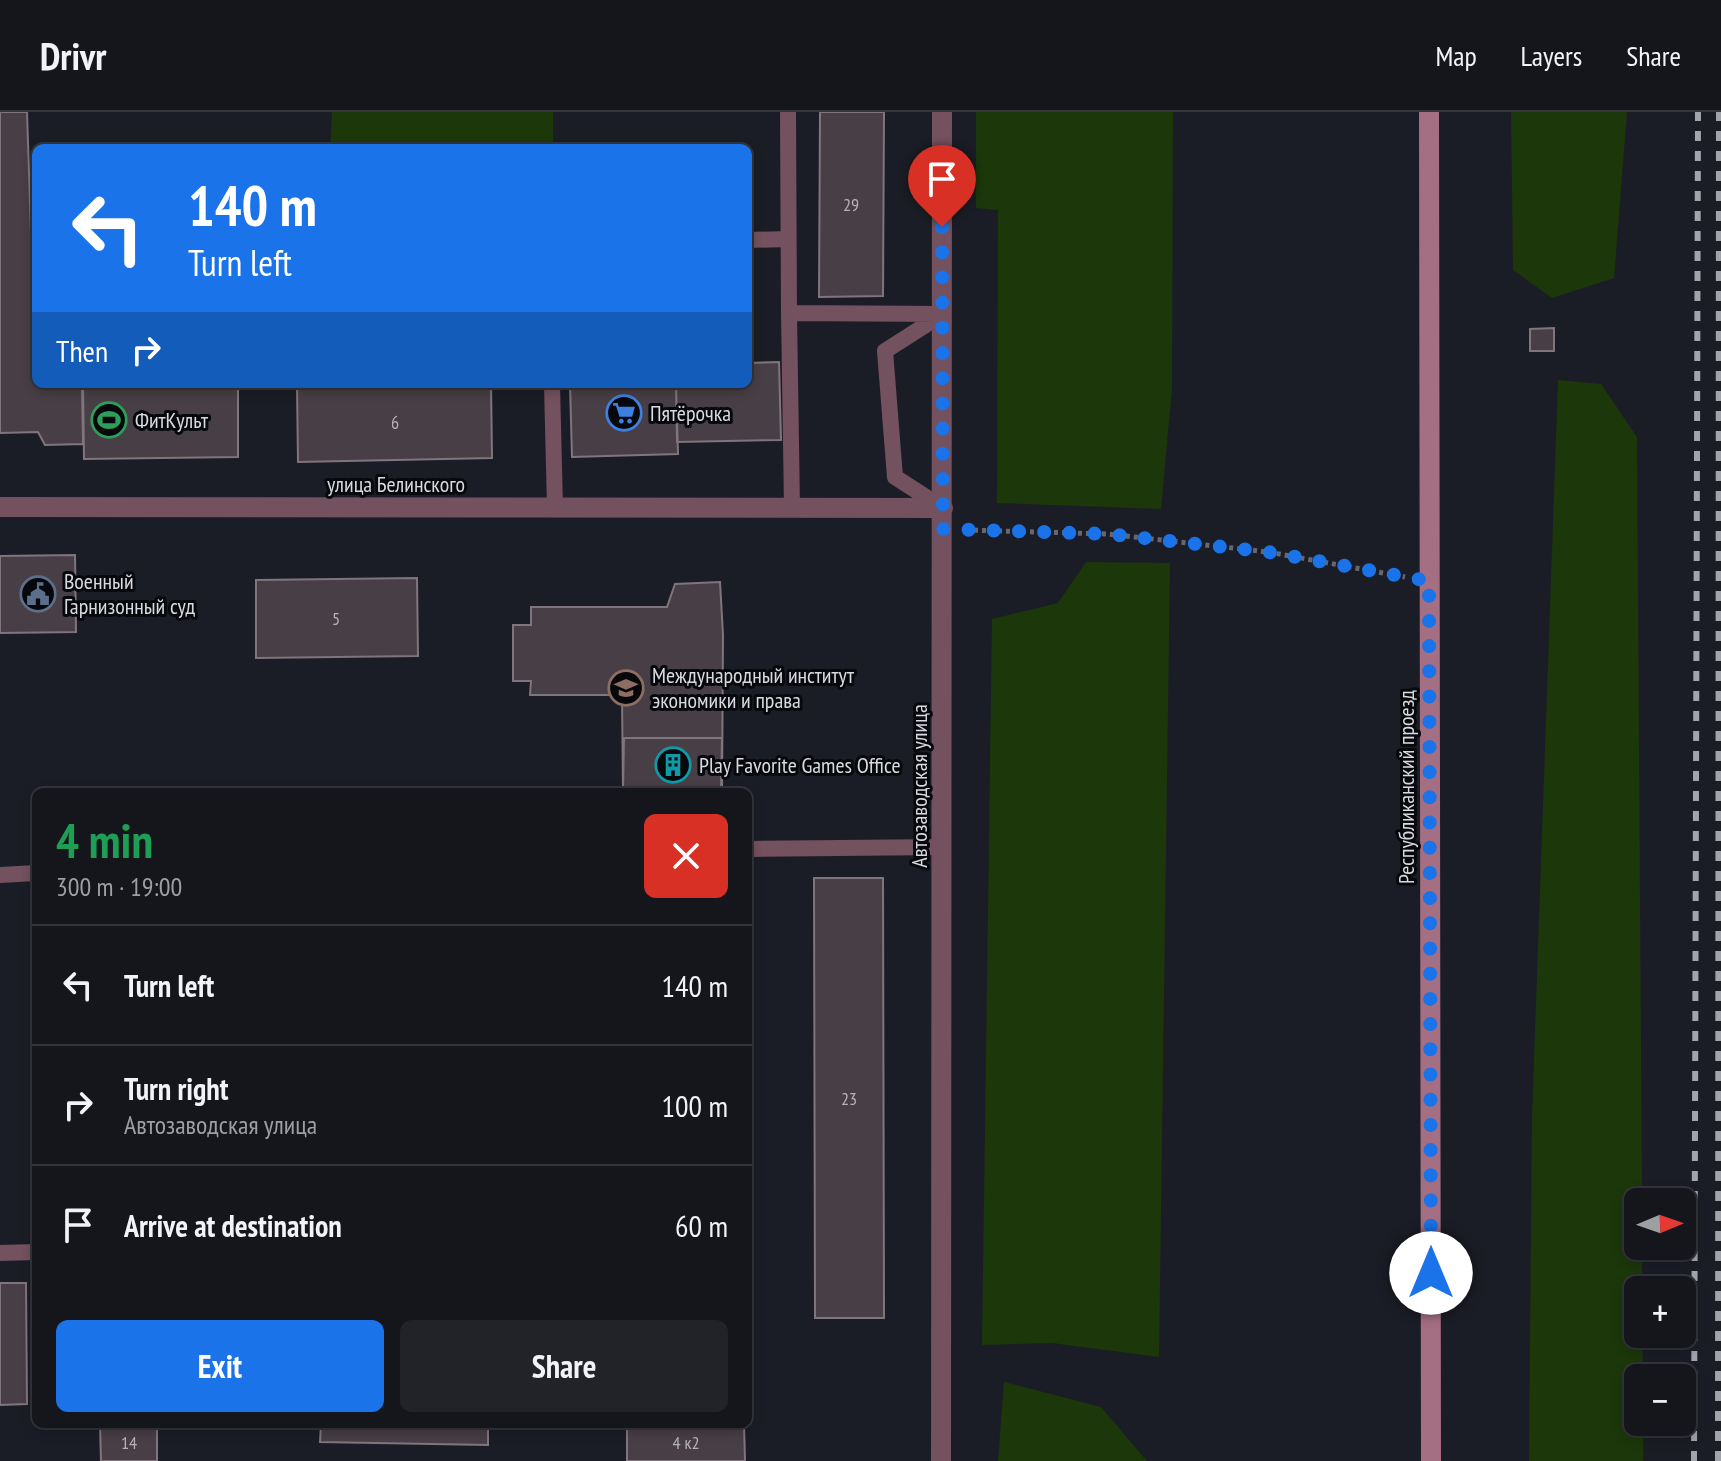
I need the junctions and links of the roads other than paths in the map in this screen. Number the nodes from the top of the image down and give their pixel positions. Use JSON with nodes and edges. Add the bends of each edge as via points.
{"nodes":[{"id":1,"x":788,"y":112,"type":"edge"},
{"id":2,"x":942,"y":112,"type":"edge"},
{"id":3,"x":1429,"y":112,"type":"edge"},
{"id":4,"x":788,"y":239,"type":"junction"},
{"id":5,"x":752,"y":240,"type":"edge"},
{"id":6,"x":789,"y":313,"type":"junction"},
{"id":7,"x":943,"y":314,"type":"junction"},
{"id":8,"x":552,"y":388,"type":"edge"},
{"id":9,"x":0,"y":507,"type":"edge"},
{"id":10,"x":555,"y":508,"type":"junction"},
{"id":11,"x":792,"y":508,"type":"junction"},
{"id":12,"x":943,"y":508,"type":"junction"},
{"id":13,"x":943,"y":847,"type":"junction"},
{"id":14,"x":752,"y":849,"type":"edge"},
{"id":15,"x":32,"y":873,"type":"edge"},
{"id":16,"x":0,"y":875,"type":"edge"},
{"id":17,"x":32,"y":1252,"type":"edge"},
{"id":18,"x":0,"y":1253,"type":"edge"},
{"id":19,"x":941,"y":1461,"type":"edge"},
{"id":20,"x":1431,"y":1461,"type":"edge"}],
"edges":[{"from":1,"to":4,"type":"lane"},
{"from":2,"to":7,"type":"street","name":"Автозаводская улица"},
{"from":3,"to":20,"type":"main road","name":"Республиканский проезд"},
{"from":4,"to":5,"type":"lane"},
{"from":4,"to":6,"type":"lane"},
{"from":6,"to":7,"type":"lane"},
{"from":6,"to":11,"type":"lane"},
{"from":7,"to":12,"type":"street","name":"Автозаводская улица"},
{"from":7,"to":12,"type":"lane","via":[[885,351],[895,477]]},
{"from":8,"to":10,"type":"lane"},
{"from":9,"to":10,"type":"street","name":"улица Белинского"},
{"from":10,"to":11,"type":"street","name":"улица Белинского"},
{"from":11,"to":12,"type":"street","name":"улица Белинского"},
{"from":12,"to":13,"type":"street","name":"Автозаводская улица"},
{"from":13,"to":14,"type":"lane"},
{"from":13,"to":19,"type":"street","name":"Автозаводская улица"},
{"from":15,"to":16,"type":"lane"},
{"from":17,"to":18,"type":"lane"}]}
